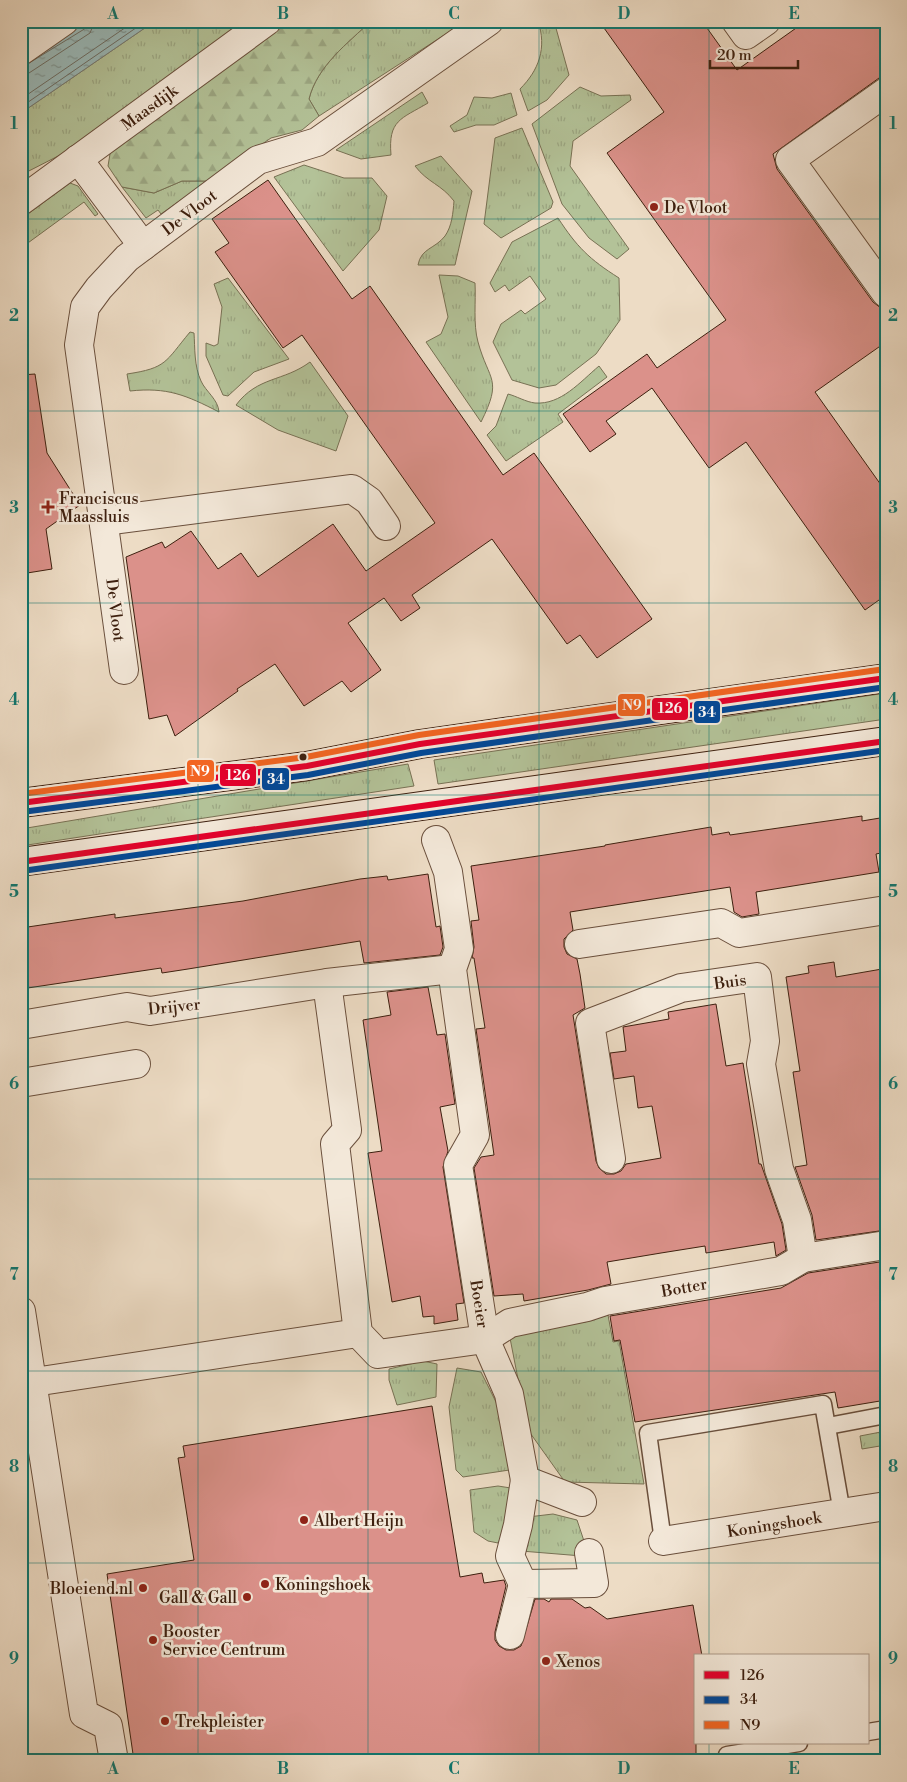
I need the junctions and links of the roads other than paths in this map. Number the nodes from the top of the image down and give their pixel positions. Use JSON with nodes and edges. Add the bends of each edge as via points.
{"nodes":[{"id":1,"x":64,"y":21,"type":"edge"},
{"id":2,"x":267,"y":21,"type":"edge"},
{"id":3,"x":489,"y":21,"type":"edge"},
{"id":4,"x":736,"y":21,"type":"edge"},
{"id":5,"x":766,"y":21,"type":"edge"},
{"id":6,"x":21,"y":51,"type":"edge"},
{"id":7,"x":886,"y":92,"type":"edge"},
{"id":8,"x":78,"y":159,"type":"junction"},
{"id":9,"x":24,"y":197,"type":"edge"},
{"id":10,"x":143,"y":246,"type":"junction"},
{"id":11,"x":886,"y":293,"type":"edge"},
{"id":12,"x":104,"y":520,"type":"junction"},
{"id":13,"x":386,"y":526,"type":"dead end"},
{"id":14,"x":124,"y":670,"type":"dead end"},
{"id":15,"x":886,"y":678,"type":"edge"},
{"id":16,"x":886,"y":741,"type":"edge"},
{"id":17,"x":21,"y":803,"type":"edge"},
{"id":18,"x":436,"y":840,"type":"dead end"},
{"id":19,"x":21,"y":862,"type":"edge"},
{"id":20,"x":886,"y":910,"type":"edge"},
{"id":21,"x":579,"y":944,"type":"dead end"},
{"id":22,"x":452,"y":968,"type":"junction"},
{"id":23,"x":326,"y":983,"type":"junction"},
{"id":24,"x":21,"y":1025,"type":"edge"},
{"id":25,"x":136,"y":1064,"type":"dead end"},
{"id":26,"x":21,"y":1083,"type":"edge"},
{"id":27,"x":612,"y":1158,"type":"dead end"},
{"id":28,"x":886,"y":1245,"type":"edge"},
{"id":29,"x":802,"y":1258,"type":"junction"},
{"id":30,"x":21,"y":1311,"type":"edge"},
{"id":31,"x":358,"y":1332,"type":"junction"},
{"id":32,"x":485,"y":1339,"type":"junction"},
{"id":33,"x":26,"y":1383,"type":"edge"},
{"id":34,"x":886,"y":1415,"type":"edge"},
{"id":35,"x":828,"y":1426,"type":"junction"},
{"id":36,"x":525,"y":1480,"type":"junction"},
{"id":37,"x":582,"y":1502,"type":"dead end"},
{"id":38,"x":886,"y":1506,"type":"edge"},
{"id":39,"x":842,"y":1513,"type":"junction"},
{"id":40,"x":663,"y":1541,"type":"joint"},
{"id":41,"x":589,"y":1553,"type":"dead end"},
{"id":42,"x":523,"y":1584,"type":"junction"},
{"id":43,"x":510,"y":1635,"type":"dead end"},
{"id":44,"x":886,"y":1729,"type":"edge"},
{"id":45,"x":870,"y":1732,"type":"edge"},
{"id":46,"x":793,"y":1744,"type":"edge"},
{"id":47,"x":727,"y":1755,"type":"dead end"},
{"id":48,"x":114,"y":1761,"type":"edge"}],
"edges":[{"from":1,"to":6,"type":"street"},
{"from":2,"to":8,"type":"street","name":"Maasdijk"},
{"from":3,"to":10,"type":"street","name":"De Vloot","via":[[317,142],[258,160]]},
{"from":4,"to":5,"type":"street","via":[[746,35]]},
{"from":7,"to":11,"type":"street","via":[[790,160]]},
{"from":8,"to":9,"type":"street","name":"Maasdijk"},
{"from":8,"to":10,"type":"street"},
{"from":10,"to":12,"type":"street","name":"De Vloot","via":[[116,270],[85,307],[79,345]]},
{"from":12,"to":13,"type":"street","via":[[352,489],[369,501]]},
{"from":12,"to":14,"type":"street","name":"De Vloot"},
{"from":15,"to":17,"type":"street","via":[[420,744],[307,766]]},
{"from":16,"to":19,"type":"street"},
{"from":18,"to":22,"type":"street","via":[[448,872],[458,949]]},
{"from":20,"to":21,"type":"street","via":[[739,933],[720,923]]},
{"from":22,"to":23,"type":"street"},
{"from":22,"to":32,"type":"street","name":"Boeier","via":[[475,1135],[458,1165]]},
{"from":23,"to":24,"type":"street","name":"Drijver","via":[[150,1011],[127,1007]]},
{"from":23,"to":31,"type":"street","via":[[347,1130],[335,1144]]},
{"from":25,"to":26,"type":"street"},
{"from":27,"to":29,"type":"street","name":"Buis","via":[[590,1023],[681,988],[757,977],[765,1040],[761,1064],[779,1168],[797,1220]]},
{"from":28,"to":29,"type":"street","name":"Botter"},
{"from":29,"to":32,"type":"street","name":"Botter","via":[[782,1270],[605,1301],[510,1323]]},
{"from":30,"to":33,"type":"street"},
{"from":31,"to":32,"type":"street","name":"Boeier","via":[[378,1354]]},
{"from":31,"to":33,"type":"street"},
{"from":32,"to":36,"type":"street","via":[[509,1394]]},
{"from":33,"to":48,"type":"street","via":[[84,1714],[108,1726]]},
{"from":34,"to":35,"type":"lane"},
{"from":35,"to":39,"type":"lane"},
{"from":35,"to":40,"type":"lane","via":[[823,1404],[648,1433]]},
{"from":36,"to":37,"type":"street"},
{"from":36,"to":42,"type":"street","via":[[510,1556]]},
{"from":38,"to":39,"type":"street","name":"Koningshoek"},
{"from":39,"to":40,"type":"street","name":"Koningshoek"},
{"from":41,"to":42,"type":"street","via":[[594,1583]]},
{"from":42,"to":43,"type":"street"},
{"from":44,"to":45,"type":"lane"},
{"from":46,"to":47,"type":"lane"}]}
